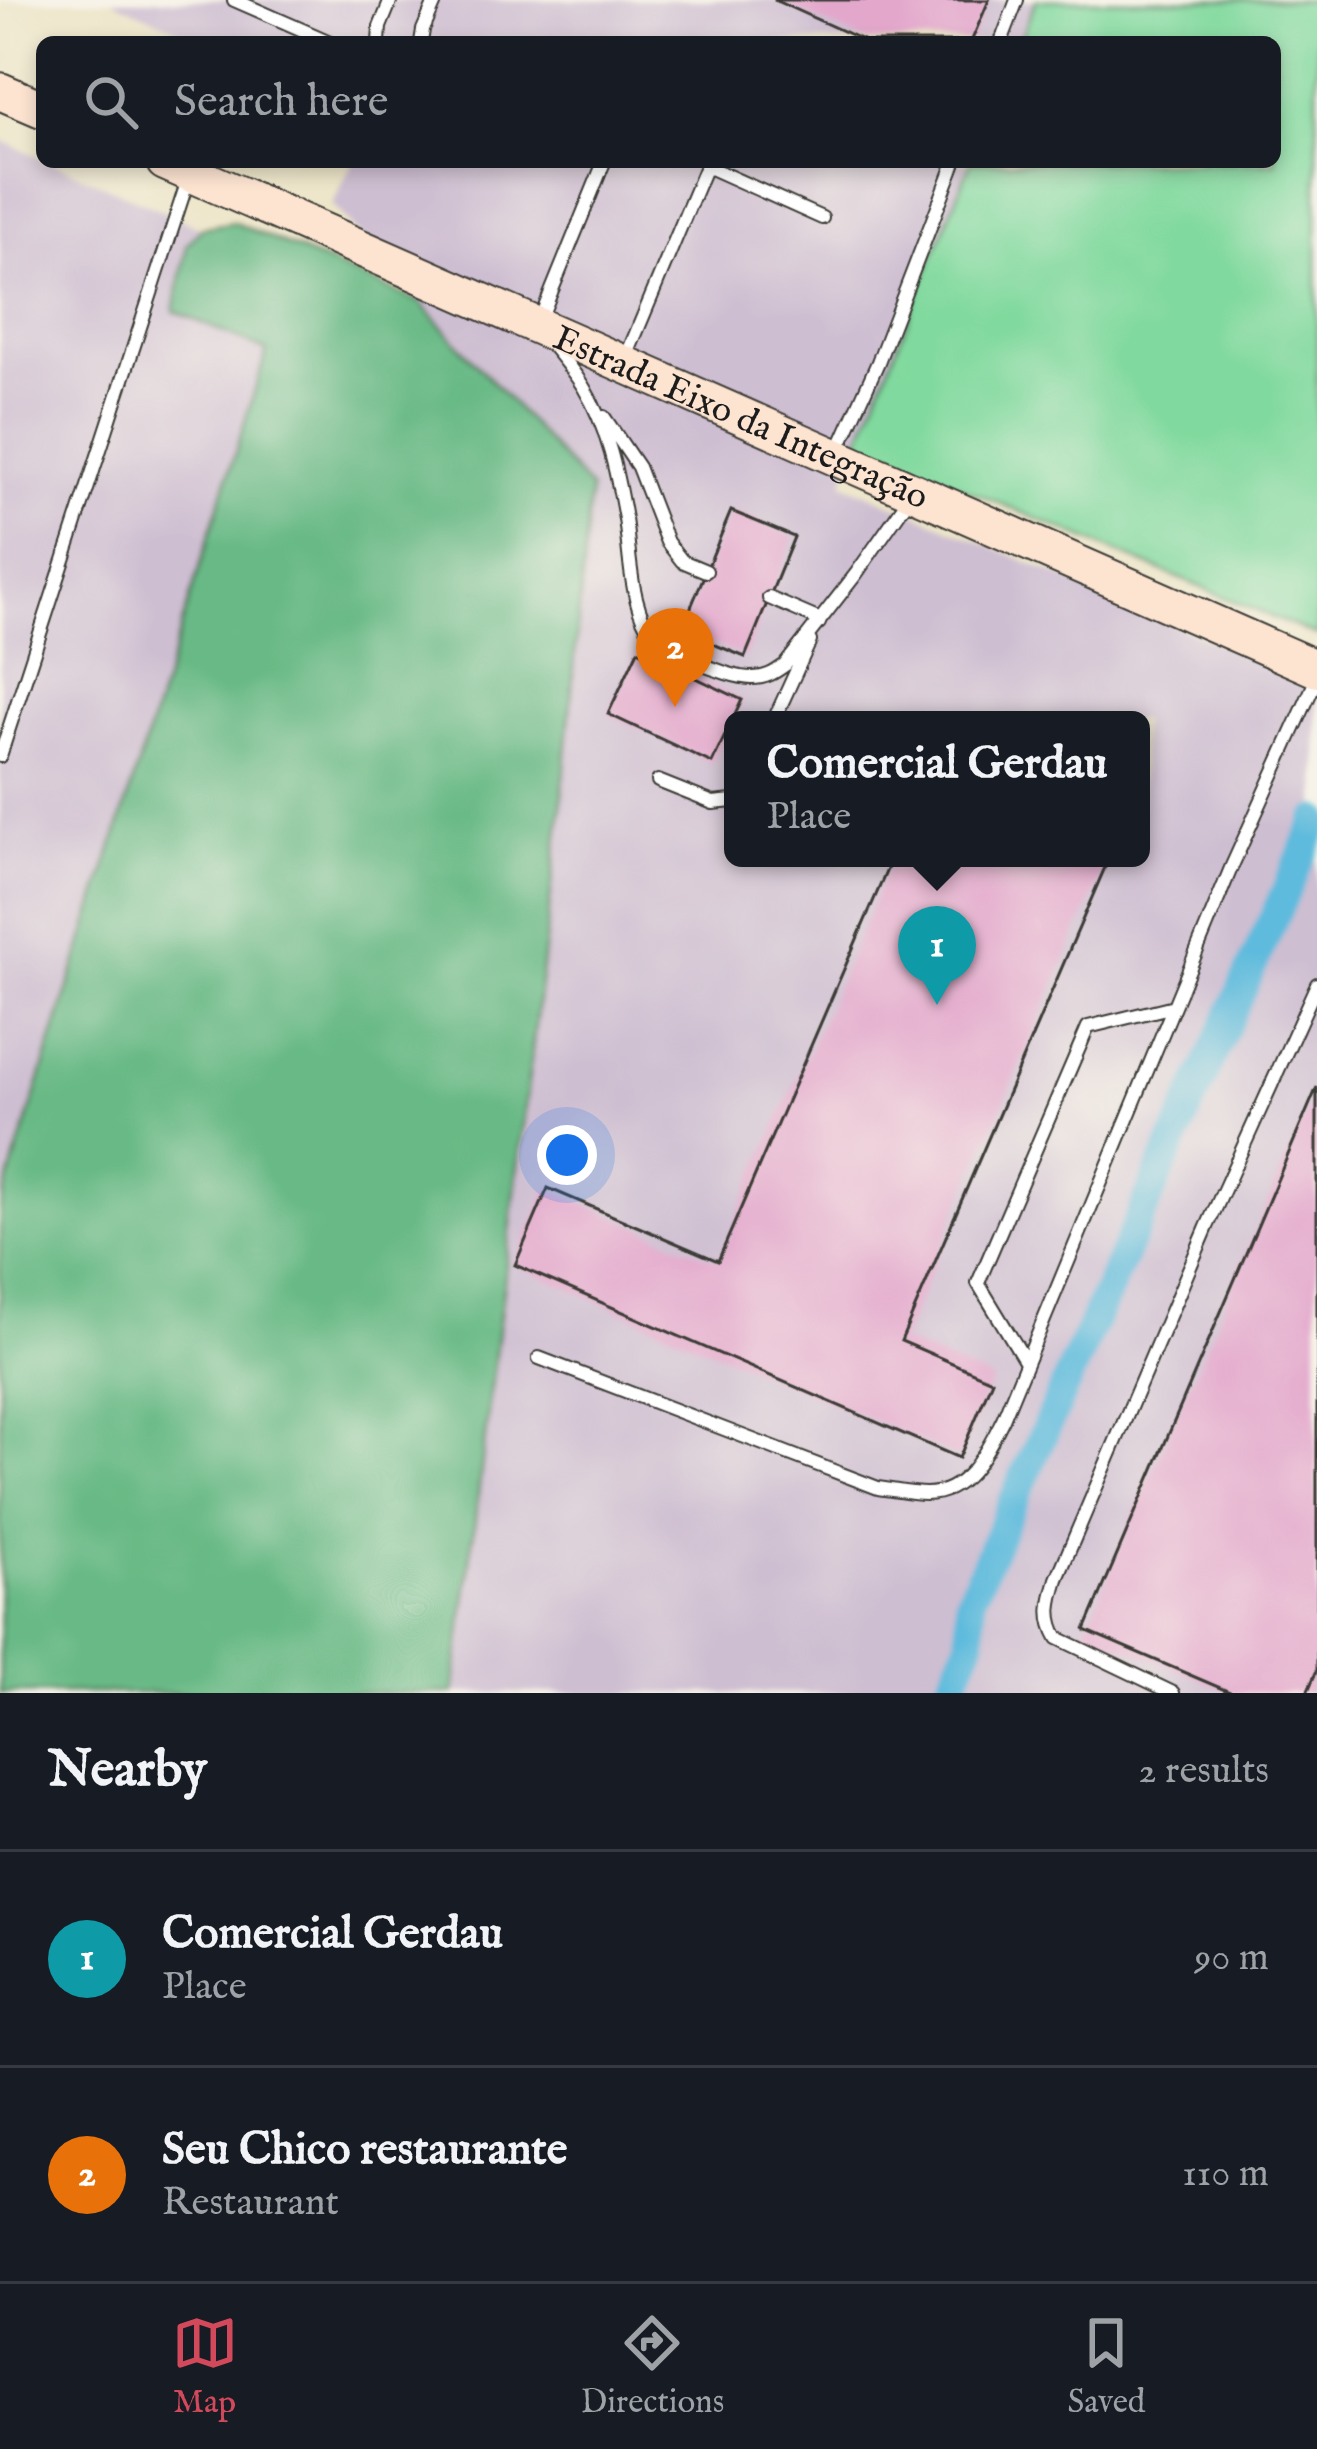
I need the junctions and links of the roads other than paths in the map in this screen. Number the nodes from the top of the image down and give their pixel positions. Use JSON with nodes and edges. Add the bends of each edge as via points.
{"nodes":[{"id":1,"x":234,"y":0,"type":"edge"},
{"id":2,"x":392,"y":0,"type":"edge"},
{"id":3,"x":436,"y":0,"type":"edge"},
{"id":4,"x":1017,"y":0,"type":"edge"},
{"id":5,"x":316,"y":36,"type":"edge"},
{"id":6,"x":379,"y":36,"type":"edge"},
{"id":7,"x":422,"y":36,"type":"edge"},
{"id":8,"x":1003,"y":36,"type":"edge"},
{"id":9,"x":0,"y":91,"type":"edge"},
{"id":10,"x":36,"y":106,"type":"edge"},
{"id":11,"x":177,"y":168,"type":"edge"},
{"id":12,"x":179,"y":168,"type":"edge"},
{"id":13,"x":602,"y":168,"type":"edge"},
{"id":14,"x":705,"y":168,"type":"edge"},
{"id":15,"x":710,"y":168,"type":"edge"},
{"id":16,"x":953,"y":168,"type":"edge"},
{"id":17,"x":822,"y":218,"type":"dead end"},
{"id":18,"x":538,"y":326,"type":"junction"},
{"id":19,"x":623,"y":363,"type":"junction"},
{"id":20,"x":583,"y":386,"type":"junction"},
{"id":21,"x":836,"y":457,"type":"junction"},
{"id":22,"x":914,"y":492,"type":"junction"},
{"id":23,"x":706,"y":571,"type":"dead end"},
{"id":24,"x":769,"y":598,"type":"dead end"},
{"id":25,"x":820,"y":620,"type":"junction"},
{"id":26,"x":1317,"y":674,"type":"edge"},
{"id":27,"x":778,"y":711,"type":"edge"},
{"id":28,"x":0,"y":756,"type":"edge"},
{"id":29,"x":658,"y":781,"type":"dead end"},
{"id":30,"x":724,"y":802,"type":"edge"},
{"id":31,"x":1317,"y":984,"type":"edge"},
{"id":32,"x":1174,"y":1006,"type":"junction"},
{"id":33,"x":539,"y":1358,"type":"dead end"},
{"id":34,"x":1026,"y":1362,"type":"junction"},
{"id":35,"x":1173,"y":1693,"type":"edge"}],
"edges":[{"from":1,"to":5,"type":"lane"},
{"from":2,"to":6,"type":"lane"},
{"from":3,"to":7,"type":"lane"},
{"from":4,"to":8,"type":"lane"},
{"from":9,"to":10,"type":"main road"},
{"from":11,"to":28,"type":"lane"},
{"from":12,"to":18,"type":"main road","name":"Estrada Eixo da Integração"},
{"from":13,"to":18,"type":"lane"},
{"from":14,"to":19,"type":"lane"},
{"from":15,"to":17,"type":"lane"},
{"from":16,"to":21,"type":"lane"},
{"from":18,"to":19,"type":"main road","name":"Estrada Eixo da Integração"},
{"from":18,"to":20,"type":"lane"},
{"from":19,"to":21,"type":"main road","name":"Estrada Eixo da Integração"},
{"from":20,"to":23,"type":"lane","via":[[638,467],[667,542],[682,561]]},
{"from":20,"to":25,"type":"lane","via":[[616,470],[644,621],[661,644],[753,679],[784,665]]},
{"from":21,"to":22,"type":"main road","name":"Estrada Eixo da Integração"},
{"from":22,"to":25,"type":"lane"},
{"from":22,"to":26,"type":"main road","name":"Estrada Eixo da Integração"},
{"from":24,"to":25,"type":"lane"},
{"from":25,"to":27,"type":"lane"},
{"from":26,"to":32,"type":"lane"},
{"from":29,"to":30,"type":"lane"},
{"from":31,"to":35,"type":"lane","via":[[1048,1606],[1058,1638]]},
{"from":32,"to":34,"type":"lane"},
{"from":32,"to":34,"type":"lane","via":[[1088,1027],[978,1282]]},
{"from":33,"to":34,"type":"lane","via":[[878,1488],[931,1495],[979,1465]]}]}
